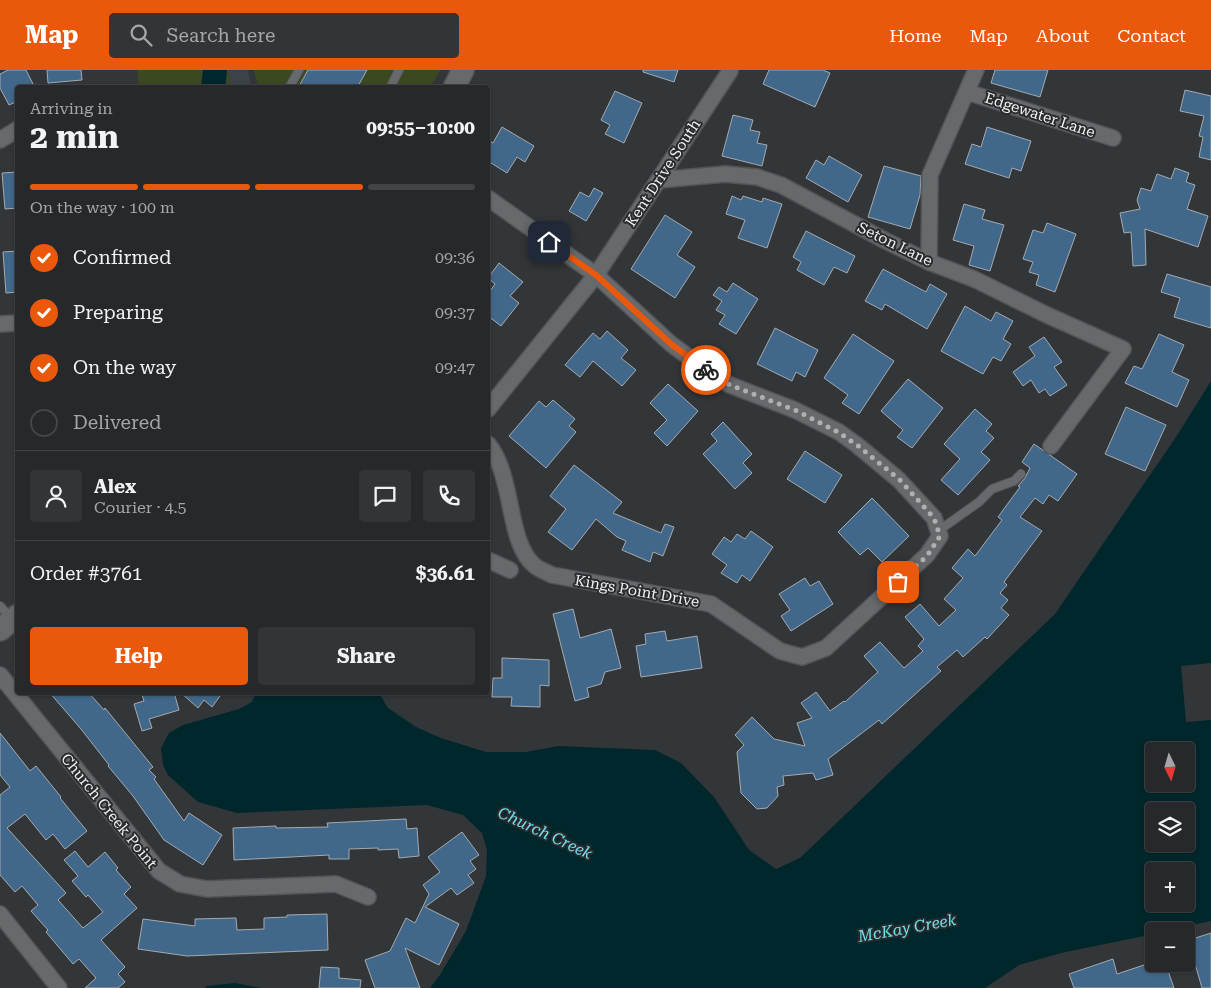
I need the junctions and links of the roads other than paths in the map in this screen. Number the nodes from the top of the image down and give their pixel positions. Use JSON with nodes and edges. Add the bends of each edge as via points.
{"nodes":[{"id":1,"x":299,"y":70,"type":"edge"},
{"id":2,"x":399,"y":70,"type":"edge"},
{"id":3,"x":463,"y":70,"type":"edge"},
{"id":4,"x":976,"y":70,"type":"edge"},
{"id":5,"x":730,"y":71,"type":"edge"},
{"id":6,"x":291,"y":85,"type":"edge"},
{"id":7,"x":392,"y":85,"type":"edge"},
{"id":8,"x":456,"y":85,"type":"edge"},
{"id":9,"x":967,"y":92,"type":"junction"},
{"id":10,"x":15,"y":131,"type":"edge"},
{"id":11,"x":1113,"y":138,"type":"dead end"},
{"id":12,"x":0,"y":140,"type":"edge"},
{"id":13,"x":659,"y":180,"type":"junction"},
{"id":14,"x":490,"y":199,"type":"edge"},
{"id":15,"x":930,"y":262,"type":"junction"},
{"id":16,"x":596,"y":275,"type":"junction"},
{"id":17,"x":15,"y":323,"type":"edge"},
{"id":18,"x":0,"y":324,"type":"edge"},
{"id":19,"x":490,"y":406,"type":"edge"},
{"id":20,"x":1051,"y":446,"type":"dead end"},
{"id":21,"x":490,"y":447,"type":"edge"},
{"id":22,"x":1021,"y":474,"type":"dead end"},
{"id":23,"x":938,"y":531,"type":"junction"},
{"id":24,"x":490,"y":561,"type":"edge"},
{"id":25,"x":510,"y":570,"type":"dead end"},
{"id":26,"x":0,"y":675,"type":"edge"},
{"id":27,"x":15,"y":694,"type":"edge"},
{"id":28,"x":16,"y":695,"type":"edge"},
{"id":29,"x":368,"y":897,"type":"dead end"},
{"id":30,"x":0,"y":914,"type":"edge"},
{"id":31,"x":58,"y":988,"type":"edge"}],
"edges":[{"from":1,"to":6,"type":"lane"},
{"from":2,"to":7,"type":"lane"},
{"from":3,"to":8,"type":"street"},
{"from":4,"to":9,"type":"street"},
{"from":5,"to":13,"type":"street","name":"Kent Drive South"},
{"from":9,"to":11,"type":"street","name":"Edgewater Lane"},
{"from":9,"to":15,"type":"street","via":[[930,175]]},
{"from":10,"to":12,"type":"street"},
{"from":13,"to":15,"type":"street","name":"Seton Lane","via":[[725,174],[757,177],[781,185]]},
{"from":13,"to":16,"type":"street","name":"Kent Drive South"},
{"from":14,"to":16,"type":"street"},
{"from":15,"to":20,"type":"street","name":"Seton Lane","via":[[974,279],[1124,350]]},
{"from":16,"to":19,"type":"street","name":"Kent Drive South"},
{"from":16,"to":23,"type":"street","via":[[671,344],[709,372],[730,385],[795,410],[857,445],[900,480],[934,518]]},
{"from":17,"to":18,"type":"street"},
{"from":21,"to":23,"type":"street","name":"Kings Point Drive","via":[[504,480],[520,546],[535,565],[552,575],[711,604],[780,651],[802,657],[826,648],[927,556],[940,536]]},
{"from":22,"to":23,"type":"lane","via":[[1014,481],[992,489]]},
{"from":24,"to":25,"type":"street"},
{"from":26,"to":27,"type":"street","name":"Church Creek Point"},
{"from":28,"to":29,"type":"street","name":"Church Creek Point","via":[[159,872],[180,884],[207,889],[336,884]]},
{"from":30,"to":31,"type":"street"}]}
